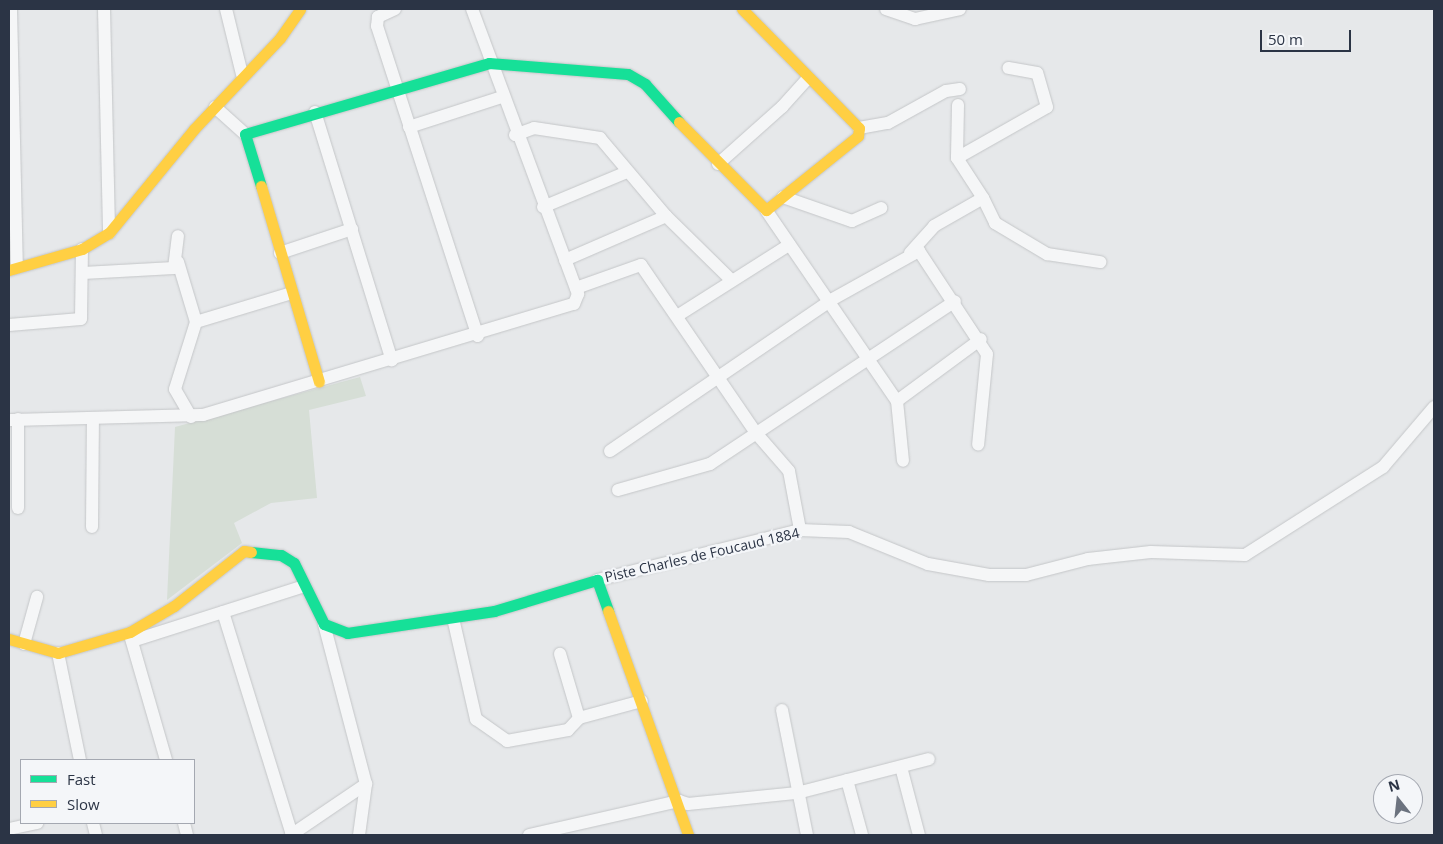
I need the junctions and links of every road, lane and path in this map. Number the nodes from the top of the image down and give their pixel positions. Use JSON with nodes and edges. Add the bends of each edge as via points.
{"nodes":[{"id":1,"x":11,"y":9,"type":"edge"},
{"id":2,"x":104,"y":9,"type":"edge"},
{"id":3,"x":226,"y":9,"type":"edge"},
{"id":4,"x":300,"y":9,"type":"edge"},
{"id":5,"x":395,"y":9,"type":"edge"},
{"id":6,"x":472,"y":9,"type":"edge"},
{"id":7,"x":742,"y":9,"type":"edge"},
{"id":8,"x":886,"y":9,"type":"edge"},
{"id":9,"x":960,"y":9,"type":"edge"},
{"id":10,"x":489,"y":63,"type":"junction"},
{"id":11,"x":1008,"y":68,"type":"dead end"},
{"id":12,"x":242,"y":74,"type":"junction"},
{"id":13,"x":808,"y":78,"type":"junction"},
{"id":14,"x":960,"y":89,"type":"dead end"},
{"id":15,"x":397,"y":91,"type":"junction"},
{"id":16,"x":502,"y":97,"type":"junction"},
{"id":17,"x":958,"y":105,"type":"dead end"},
{"id":18,"x":215,"y":107,"type":"junction"},
{"id":19,"x":315,"y":112,"type":"junction"},
{"id":20,"x":409,"y":127,"type":"junction"},
{"id":21,"x":859,"y":128,"type":"junction"},
{"id":22,"x":245,"y":134,"type":"junction"},
{"id":23,"x":515,"y":135,"type":"junction"},
{"id":24,"x":12,"y":142,"type":"edge"},
{"id":25,"x":957,"y":158,"type":"junction"},
{"id":26,"x":718,"y":164,"type":"junction"},
{"id":27,"x":627,"y":172,"type":"junction"},
{"id":28,"x":783,"y":197,"type":"junction"},
{"id":29,"x":983,"y":198,"type":"junction"},
{"id":30,"x":543,"y":207,"type":"junction"},
{"id":31,"x":881,"y":208,"type":"dead end"},
{"id":32,"x":766,"y":210,"type":"junction"},
{"id":33,"x":666,"y":216,"type":"junction"},
{"id":34,"x":352,"y":229,"type":"junction"},
{"id":35,"x":109,"y":233,"type":"junction"},
{"id":36,"x":178,"y":236,"type":"dead end"},
{"id":37,"x":789,"y":245,"type":"junction"},
{"id":38,"x":82,"y":249,"type":"junction"},
{"id":39,"x":280,"y":253,"type":"junction"},
{"id":40,"x":910,"y":253,"type":"junction"},
{"id":41,"x":565,"y":260,"type":"junction"},
{"id":42,"x":178,"y":262,"type":"junction"},
{"id":43,"x":1100,"y":262,"type":"dead end"},
{"id":44,"x":13,"y":269,"type":"edge"},
{"id":45,"x":83,"y":272,"type":"junction"},
{"id":46,"x":730,"y":279,"type":"junction"},
{"id":47,"x":576,"y":288,"type":"junction"},
{"id":48,"x":292,"y":293,"type":"junction"},
{"id":49,"x":831,"y":300,"type":"junction"},
{"id":50,"x":955,"y":301,"type":"junction"},
{"id":51,"x":677,"y":316,"type":"junction"},
{"id":52,"x":196,"y":322,"type":"junction"},
{"id":53,"x":9,"y":325,"type":"edge"},
{"id":54,"x":478,"y":336,"type":"junction"},
{"id":55,"x":981,"y":339,"type":"junction"},
{"id":56,"x":392,"y":360,"type":"junction"},
{"id":57,"x":870,"y":361,"type":"junction"},
{"id":58,"x":720,"y":379,"type":"junction"},
{"id":59,"x":319,"y":382,"type":"junction"},
{"id":60,"x":897,"y":401,"type":"junction"},
{"id":61,"x":1434,"y":407,"type":"edge"},
{"id":62,"x":191,"y":417,"type":"junction"},
{"id":63,"x":94,"y":418,"type":"junction"},
{"id":64,"x":13,"y":420,"type":"edge"},
{"id":65,"x":756,"y":433,"type":"junction"},
{"id":66,"x":978,"y":445,"type":"dead end"},
{"id":67,"x":610,"y":451,"type":"dead end"},
{"id":68,"x":903,"y":461,"type":"dead end"},
{"id":69,"x":618,"y":490,"type":"dead end"},
{"id":70,"x":18,"y":508,"type":"dead end"},
{"id":71,"x":92,"y":527,"type":"dead end"},
{"id":72,"x":800,"y":530,"type":"junction"},
{"id":73,"x":597,"y":580,"type":"junction"},
{"id":74,"x":304,"y":586,"type":"junction"},
{"id":75,"x":37,"y":597,"type":"dead end"},
{"id":76,"x":223,"y":612,"type":"junction"},
{"id":77,"x":453,"y":618,"type":"junction"},
{"id":78,"x":324,"y":624,"type":"junction"},
{"id":79,"x":131,"y":637,"type":"junction"},
{"id":80,"x":9,"y":639,"type":"edge"},
{"id":81,"x":24,"y":644,"type":"junction"},
{"id":82,"x":58,"y":653,"type":"junction"},
{"id":83,"x":560,"y":654,"type":"dead end"},
{"id":84,"x":642,"y":701,"type":"junction"},
{"id":85,"x":782,"y":710,"type":"dead end"},
{"id":86,"x":579,"y":718,"type":"junction"},
{"id":87,"x":80,"y":759,"type":"edge"},
{"id":88,"x":166,"y":759,"type":"edge"},
{"id":89,"x":929,"y":759,"type":"dead end"},
{"id":90,"x":901,"y":767,"type":"junction"},
{"id":91,"x":847,"y":780,"type":"junction"},
{"id":92,"x":366,"y":784,"type":"junction"},
{"id":93,"x":797,"y":792,"type":"junction"},
{"id":94,"x":678,"y":801,"type":"junction"},
{"id":95,"x":32,"y":824,"type":"edge"},
{"id":96,"x":9,"y":829,"type":"edge"},
{"id":97,"x":291,"y":835,"type":"edge"},
{"id":98,"x":359,"y":835,"type":"edge"},
{"id":99,"x":529,"y":835,"type":"edge"},
{"id":100,"x":688,"y":835,"type":"edge"},
{"id":101,"x":806,"y":835,"type":"edge"},
{"id":102,"x":862,"y":835,"type":"edge"},
{"id":103,"x":919,"y":835,"type":"edge"}],
"edges":[{"from":1,"to":24,"type":"street"},
{"from":2,"to":35,"type":"street"},
{"from":3,"to":12,"type":"street"},
{"from":4,"to":12,"type":"street","via":[[280,38]]},
{"from":5,"to":15,"type":"street","via":[[382,12],[376,21]]},
{"from":6,"to":10,"type":"street"},
{"from":7,"to":13,"type":"street"},
{"from":8,"to":9,"type":"street","via":[[916,20]]},
{"from":10,"to":15,"type":"street"},
{"from":10,"to":16,"type":"street"},
{"from":10,"to":26,"type":"street","via":[[628,74],[645,84]]},
{"from":11,"to":25,"type":"street","via":[[1037,73],[1047,108]]},
{"from":12,"to":18,"type":"street"},
{"from":13,"to":21,"type":"street"},
{"from":13,"to":26,"type":"street","via":[[782,107]]},
{"from":14,"to":21,"type":"street","via":[[946,91],[888,124]]},
{"from":15,"to":19,"type":"street"},
{"from":15,"to":20,"type":"street"},
{"from":16,"to":20,"type":"street"},
{"from":16,"to":23,"type":"street"},
{"from":17,"to":25,"type":"street"},
{"from":18,"to":22,"type":"street"},
{"from":18,"to":35,"type":"street"},
{"from":19,"to":22,"type":"street"},
{"from":19,"to":34,"type":"street"},
{"from":20,"to":54,"type":"street"},
{"from":21,"to":28,"type":"street","via":[[858,136]]},
{"from":22,"to":39,"type":"street"},
{"from":23,"to":27,"type":"street","via":[[534,128],[600,138]]},
{"from":23,"to":30,"type":"street"},
{"from":24,"to":44,"type":"street"},
{"from":25,"to":29,"type":"street"},
{"from":26,"to":32,"type":"street"},
{"from":27,"to":30,"type":"street"},
{"from":27,"to":33,"type":"street"},
{"from":28,"to":31,"type":"street","via":[[852,221]]},
{"from":28,"to":32,"type":"street"},
{"from":29,"to":40,"type":"street","via":[[934,226]]},
{"from":29,"to":43,"type":"street","via":[[996,223],[1047,254]]},
{"from":30,"to":41,"type":"street"},
{"from":32,"to":37,"type":"street"},
{"from":33,"to":41,"type":"street"},
{"from":33,"to":46,"type":"street"},
{"from":34,"to":39,"type":"street"},
{"from":34,"to":56,"type":"street"},
{"from":35,"to":38,"type":"street"},
{"from":36,"to":42,"type":"street"},
{"from":37,"to":46,"type":"street"},
{"from":37,"to":49,"type":"street"},
{"from":38,"to":44,"type":"street"},
{"from":38,"to":45,"type":"street"},
{"from":39,"to":48,"type":"street"},
{"from":40,"to":49,"type":"street"},
{"from":40,"to":50,"type":"street","via":[[922,253]]},
{"from":41,"to":47,"type":"street"},
{"from":42,"to":45,"type":"street","via":[[168,269]]},
{"from":42,"to":52,"type":"street"},
{"from":45,"to":53,"type":"street","via":[[84,313],[78,321]]},
{"from":46,"to":51,"type":"street"},
{"from":47,"to":51,"type":"street","via":[[641,265]]},
{"from":47,"to":54,"type":"street","via":[[578,300],[574,304]]},
{"from":48,"to":52,"type":"street"},
{"from":48,"to":59,"type":"street"},
{"from":49,"to":57,"type":"street"},
{"from":49,"to":58,"type":"street"},
{"from":50,"to":55,"type":"street"},
{"from":50,"to":57,"type":"street"},
{"from":51,"to":58,"type":"street"},
{"from":52,"to":62,"type":"street","via":[[175,389]]},
{"from":54,"to":56,"type":"street"},
{"from":55,"to":60,"type":"street"},
{"from":55,"to":66,"type":"street","via":[[988,358]]},
{"from":56,"to":59,"type":"street"},
{"from":57,"to":60,"type":"street"},
{"from":57,"to":65,"type":"street"},
{"from":58,"to":65,"type":"street"},
{"from":58,"to":67,"type":"street"},
{"from":59,"to":62,"type":"street"},
{"from":60,"to":68,"type":"street"},
{"from":61,"to":72,"type":"street","name":"Piste Charles de Foucaud 1884","via":[[1383,467],[1245,555],[1151,552],[1088,559],[1026,575],[989,575],[928,564],[849,532]]},
{"from":62,"to":63,"type":"street"},
{"from":63,"to":64,"type":"street"},
{"from":63,"to":71,"type":"street"},
{"from":64,"to":70,"type":"street"},
{"from":65,"to":69,"type":"street","via":[[697,471]]},
{"from":65,"to":72,"type":"street","via":[[788,471]]},
{"from":72,"to":73,"type":"street","name":"Piste Charles de Foucaud 1884"},
{"from":73,"to":77,"type":"street","via":[[494,611]]},
{"from":73,"to":84,"type":"street"},
{"from":74,"to":76,"type":"street"},
{"from":74,"to":78,"type":"street"},
{"from":74,"to":79,"type":"street","via":[[294,563],[281,555],[244,551]]},
{"from":75,"to":81,"type":"street"},
{"from":76,"to":79,"type":"street"},
{"from":76,"to":97,"type":"street"},
{"from":77,"to":78,"type":"street","via":[[347,633]]},
{"from":77,"to":86,"type":"street","via":[[474,711],[482,725],[514,742],[568,730]]},
{"from":78,"to":92,"type":"street"},
{"from":79,"to":82,"type":"street"},
{"from":79,"to":88,"type":"street"},
{"from":80,"to":81,"type":"street"},
{"from":81,"to":82,"type":"street"},
{"from":82,"to":87,"type":"street"},
{"from":83,"to":86,"type":"street"},
{"from":84,"to":86,"type":"street"},
{"from":84,"to":94,"type":"street"},
{"from":85,"to":93,"type":"street"},
{"from":89,"to":90,"type":"street"},
{"from":90,"to":91,"type":"street"},
{"from":90,"to":103,"type":"street"},
{"from":91,"to":93,"type":"street"},
{"from":91,"to":102,"type":"street"},
{"from":92,"to":97,"type":"street"},
{"from":92,"to":98,"type":"street"},
{"from":93,"to":94,"type":"street","via":[[688,804]]},
{"from":93,"to":101,"type":"street"},
{"from":94,"to":99,"type":"street"},
{"from":94,"to":100,"type":"street"},
{"from":95,"to":96,"type":"street"}]}
